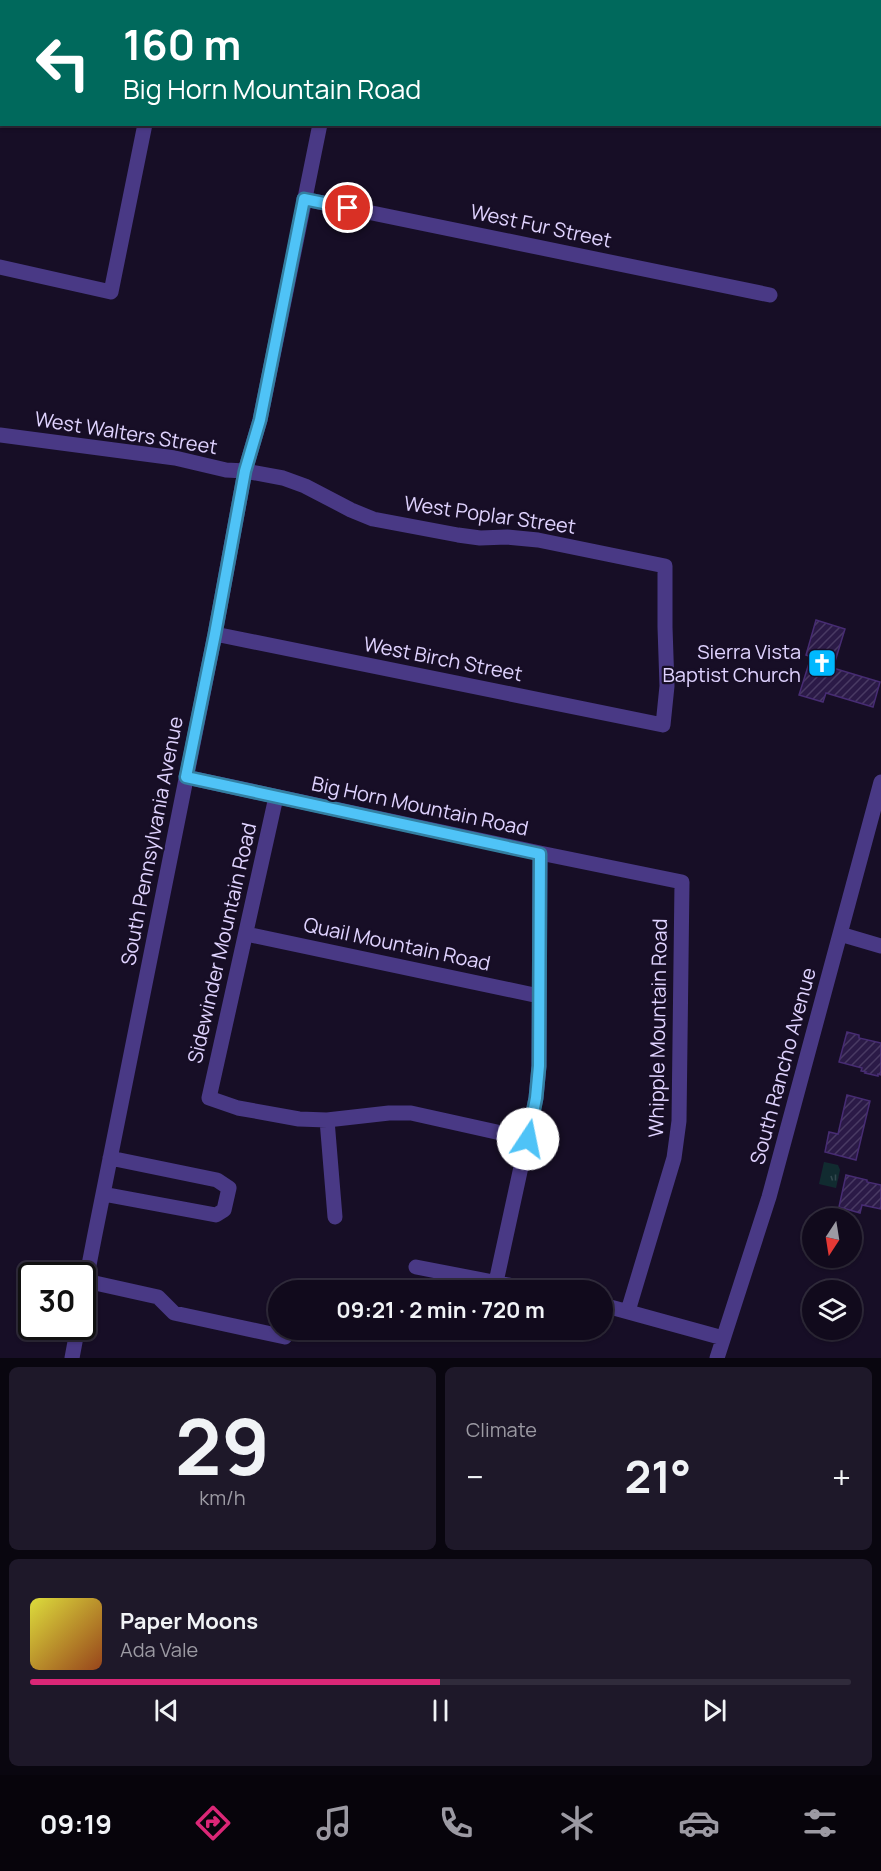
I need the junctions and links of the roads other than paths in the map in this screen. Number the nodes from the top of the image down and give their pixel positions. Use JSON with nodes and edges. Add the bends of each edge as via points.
{"nodes":[{"id":1,"x":145,"y":126,"type":"edge"},
{"id":2,"x":321,"y":126,"type":"edge"},
{"id":3,"x":304,"y":199,"type":"junction"},
{"id":4,"x":0,"y":267,"type":"edge"},
{"id":5,"x":770,"y":295,"type":"dead end"},
{"id":6,"x":0,"y":435,"type":"edge"},
{"id":7,"x":245,"y":471,"type":"junction"},
{"id":8,"x":215,"y":634,"type":"junction"},
{"id":9,"x":663,"y":725,"type":"joint"},
{"id":10,"x":186,"y":777,"type":"junction"},
{"id":11,"x":881,"y":782,"type":"edge"},
{"id":12,"x":276,"y":797,"type":"junction"},
{"id":13,"x":540,"y":854,"type":"junction"},
{"id":14,"x":246,"y":934,"type":"junction"},
{"id":15,"x":840,"y":934,"type":"junction"},
{"id":16,"x":881,"y":946,"type":"edge"},
{"id":17,"x":539,"y":996,"type":"junction"},
{"id":18,"x":327,"y":1120,"type":"junction"},
{"id":19,"x":528,"y":1139,"type":"junction"},
{"id":20,"x":110,"y":1158,"type":"junction"},
{"id":21,"x":103,"y":1194,"type":"junction"},
{"id":22,"x":335,"y":1217,"type":"dead end"},
{"id":23,"x":90,"y":1262,"type":"edge"},
{"id":24,"x":416,"y":1267,"type":"dead end"},
{"id":25,"x":485,"y":1280,"type":"edge"},
{"id":26,"x":496,"y":1280,"type":"edge"},
{"id":27,"x":96,"y":1283,"type":"edge"},
{"id":28,"x":613,"y":1307,"type":"edge"},
{"id":29,"x":628,"y":1311,"type":"junction"},
{"id":30,"x":268,"y":1333,"type":"edge"},
{"id":31,"x":723,"y":1338,"type":"junction"},
{"id":32,"x":75,"y":1340,"type":"edge"},
{"id":33,"x":72,"y":1358,"type":"edge"},
{"id":34,"x":717,"y":1358,"type":"edge"}],
"edges":[{"from":1,"to":4,"type":"street","via":[[111,292]]},
{"from":2,"to":3,"type":"street","name":"South Pennsylvania Avenue"},
{"from":3,"to":5,"type":"street","name":"West Fur Street"},
{"from":3,"to":7,"type":"street","name":"South Pennsylvania Avenue","via":[[260,420]]},
{"from":6,"to":7,"type":"street","name":"West Walters Street"},
{"from":7,"to":8,"type":"street","name":"South Pennsylvania Avenue"},
{"from":7,"to":9,"type":"street","name":"West Poplar Street","via":[[283,478],[384,521],[458,536],[538,540],[665,566],[667,686]]},
{"from":8,"to":9,"type":"street","name":"West Birch Street"},
{"from":8,"to":10,"type":"street","name":"South Pennsylvania Avenue"},
{"from":10,"to":12,"type":"street","name":"Big Horn Mountain Road"},
{"from":10,"to":20,"type":"street","name":"South Pennsylvania Avenue"},
{"from":11,"to":15,"type":"street","name":"South Rancho Avenue"},
{"from":12,"to":13,"type":"street","name":"Big Horn Mountain Road"},
{"from":12,"to":14,"type":"street","name":"Sidewinder Mountain Road"},
{"from":13,"to":17,"type":"street","name":"Big Horn Mountain Road"},
{"from":13,"to":29,"type":"street","name":"Whipple Mountain Road","via":[[682,882],[677,1138]]},
{"from":14,"to":17,"type":"street","name":"Quail Mountain Road"},
{"from":14,"to":18,"type":"street","name":"Sidewinder Mountain Road","via":[[209,1098],[263,1113]]},
{"from":15,"to":16,"type":"street"},
{"from":15,"to":31,"type":"street","name":"South Rancho Avenue","via":[[769,1197]]},
{"from":17,"to":19,"type":"street","name":"Big Horn Mountain Road","via":[[539,1066]]},
{"from":18,"to":19,"type":"street","via":[[411,1113]]},
{"from":18,"to":22,"type":"street"},
{"from":19,"to":26,"type":"street","name":"Big Horn Mountain Road"},
{"from":20,"to":21,"type":"street","name":"South Pennsylvania Avenue"},
{"from":20,"to":21,"type":"street","via":[[217,1180],[229,1188],[224,1210],[216,1215]]},
{"from":21,"to":23,"type":"street","name":"South Pennsylvania Avenue"},
{"from":24,"to":25,"type":"street"},
{"from":27,"to":30,"type":"street","via":[[158,1297],[174,1314]]},
{"from":28,"to":29,"type":"street"},
{"from":29,"to":31,"type":"street"},
{"from":31,"to":34,"type":"street","name":"South Rancho Avenue"},
{"from":32,"to":33,"type":"street"}]}
